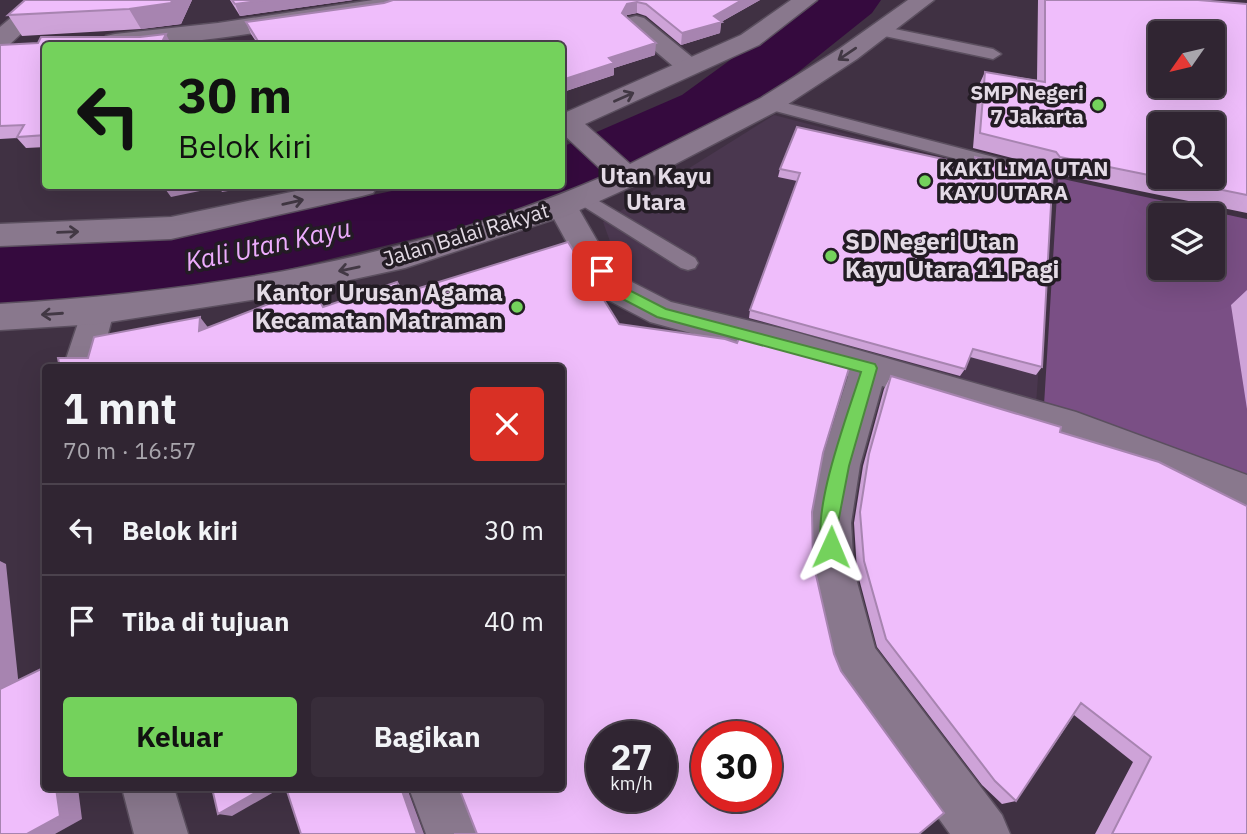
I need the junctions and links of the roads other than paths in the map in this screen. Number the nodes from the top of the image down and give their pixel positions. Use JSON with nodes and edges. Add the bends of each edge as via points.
{"nodes":[{"id":1,"x":46,"y":0,"type":"edge"},
{"id":2,"x":400,"y":0,"type":"edge"},
{"id":3,"x":806,"y":0,"type":"edge"},
{"id":4,"x":923,"y":0,"type":"edge"},
{"id":5,"x":636,"y":23,"type":"edge"},
{"id":6,"x":880,"y":31,"type":"junction"},
{"id":7,"x":0,"y":40,"type":"edge"},
{"id":8,"x":93,"y":42,"type":"edge"},
{"id":9,"x":31,"y":45,"type":"edge"},
{"id":10,"x":0,"y":47,"type":"edge"},
{"id":11,"x":993,"y":54,"type":"dead end"},
{"id":12,"x":689,"y":67,"type":"junction"},
{"id":13,"x":769,"y":104,"type":"junction"},
{"id":14,"x":568,"y":126,"type":"edge"},
{"id":15,"x":621,"y":171,"type":"junction"},
{"id":16,"x":1025,"y":171,"type":"edge"},
{"id":17,"x":348,"y":189,"type":"edge"},
{"id":18,"x":572,"y":201,"type":"junction"},
{"id":19,"x":0,"y":235,"type":"edge"},
{"id":20,"x":688,"y":263,"type":"dead end"},
{"id":21,"x":97,"y":311,"type":"junction"},
{"id":22,"x":0,"y":317,"type":"edge"},
{"id":23,"x":82,"y":364,"type":"edge"},
{"id":24,"x":869,"y":368,"type":"junction"},
{"id":25,"x":1247,"y":492,"type":"edge"},
{"id":26,"x":149,"y":791,"type":"edge"},
{"id":27,"x":436,"y":791,"type":"edge"},
{"id":28,"x":162,"y":834,"type":"edge"},
{"id":29,"x":453,"y":834,"type":"edge"},
{"id":30,"x":983,"y":834,"type":"edge"}],
"edges":[{"from":1,"to":7,"type":"street"},
{"from":2,"to":8,"type":"street","via":[[230,29]]},
{"from":3,"to":12,"type":"street","via":[[750,40]]},
{"from":4,"to":6,"type":"street","name":"Jalan Balai Rakyat"},
{"from":5,"to":12,"type":"street"},
{"from":6,"to":11,"type":"lane"},
{"from":6,"to":13,"type":"street","name":"Jalan Balai Rakyat","one_way":true},
{"from":9,"to":10,"type":"street"},
{"from":14,"to":12,"type":"street","one_way":true},
{"from":13,"to":15,"type":"street","name":"Jalan Balai Rakyat"},
{"from":13,"to":16,"type":"lane"},
{"from":14,"to":15,"type":"street"},
{"from":15,"to":18,"type":"street","name":"Jalan Balai Rakyat"},
{"from":19,"to":17,"type":"street","one_way":true,"via":[[171,228]]},
{"from":18,"to":20,"type":"lane"},
{"from":18,"to":21,"type":"street","name":"Jalan Balai Rakyat","one_way":true,"via":[[405,257],[276,284]]},
{"from":18,"to":24,"type":"street","via":[[587,251],[618,290],[662,313]]},
{"from":21,"to":22,"type":"street","name":"Jalan Balai Rakyat","one_way":true},
{"from":21,"to":23,"type":"street"},
{"from":24,"to":25,"type":"street","via":[[1076,428]]},
{"from":24,"to":30,"type":"street","via":[[840,466],[830,523],[832,571],[854,660]]},
{"from":26,"to":28,"type":"street"},
{"from":27,"to":29,"type":"street"}]}
